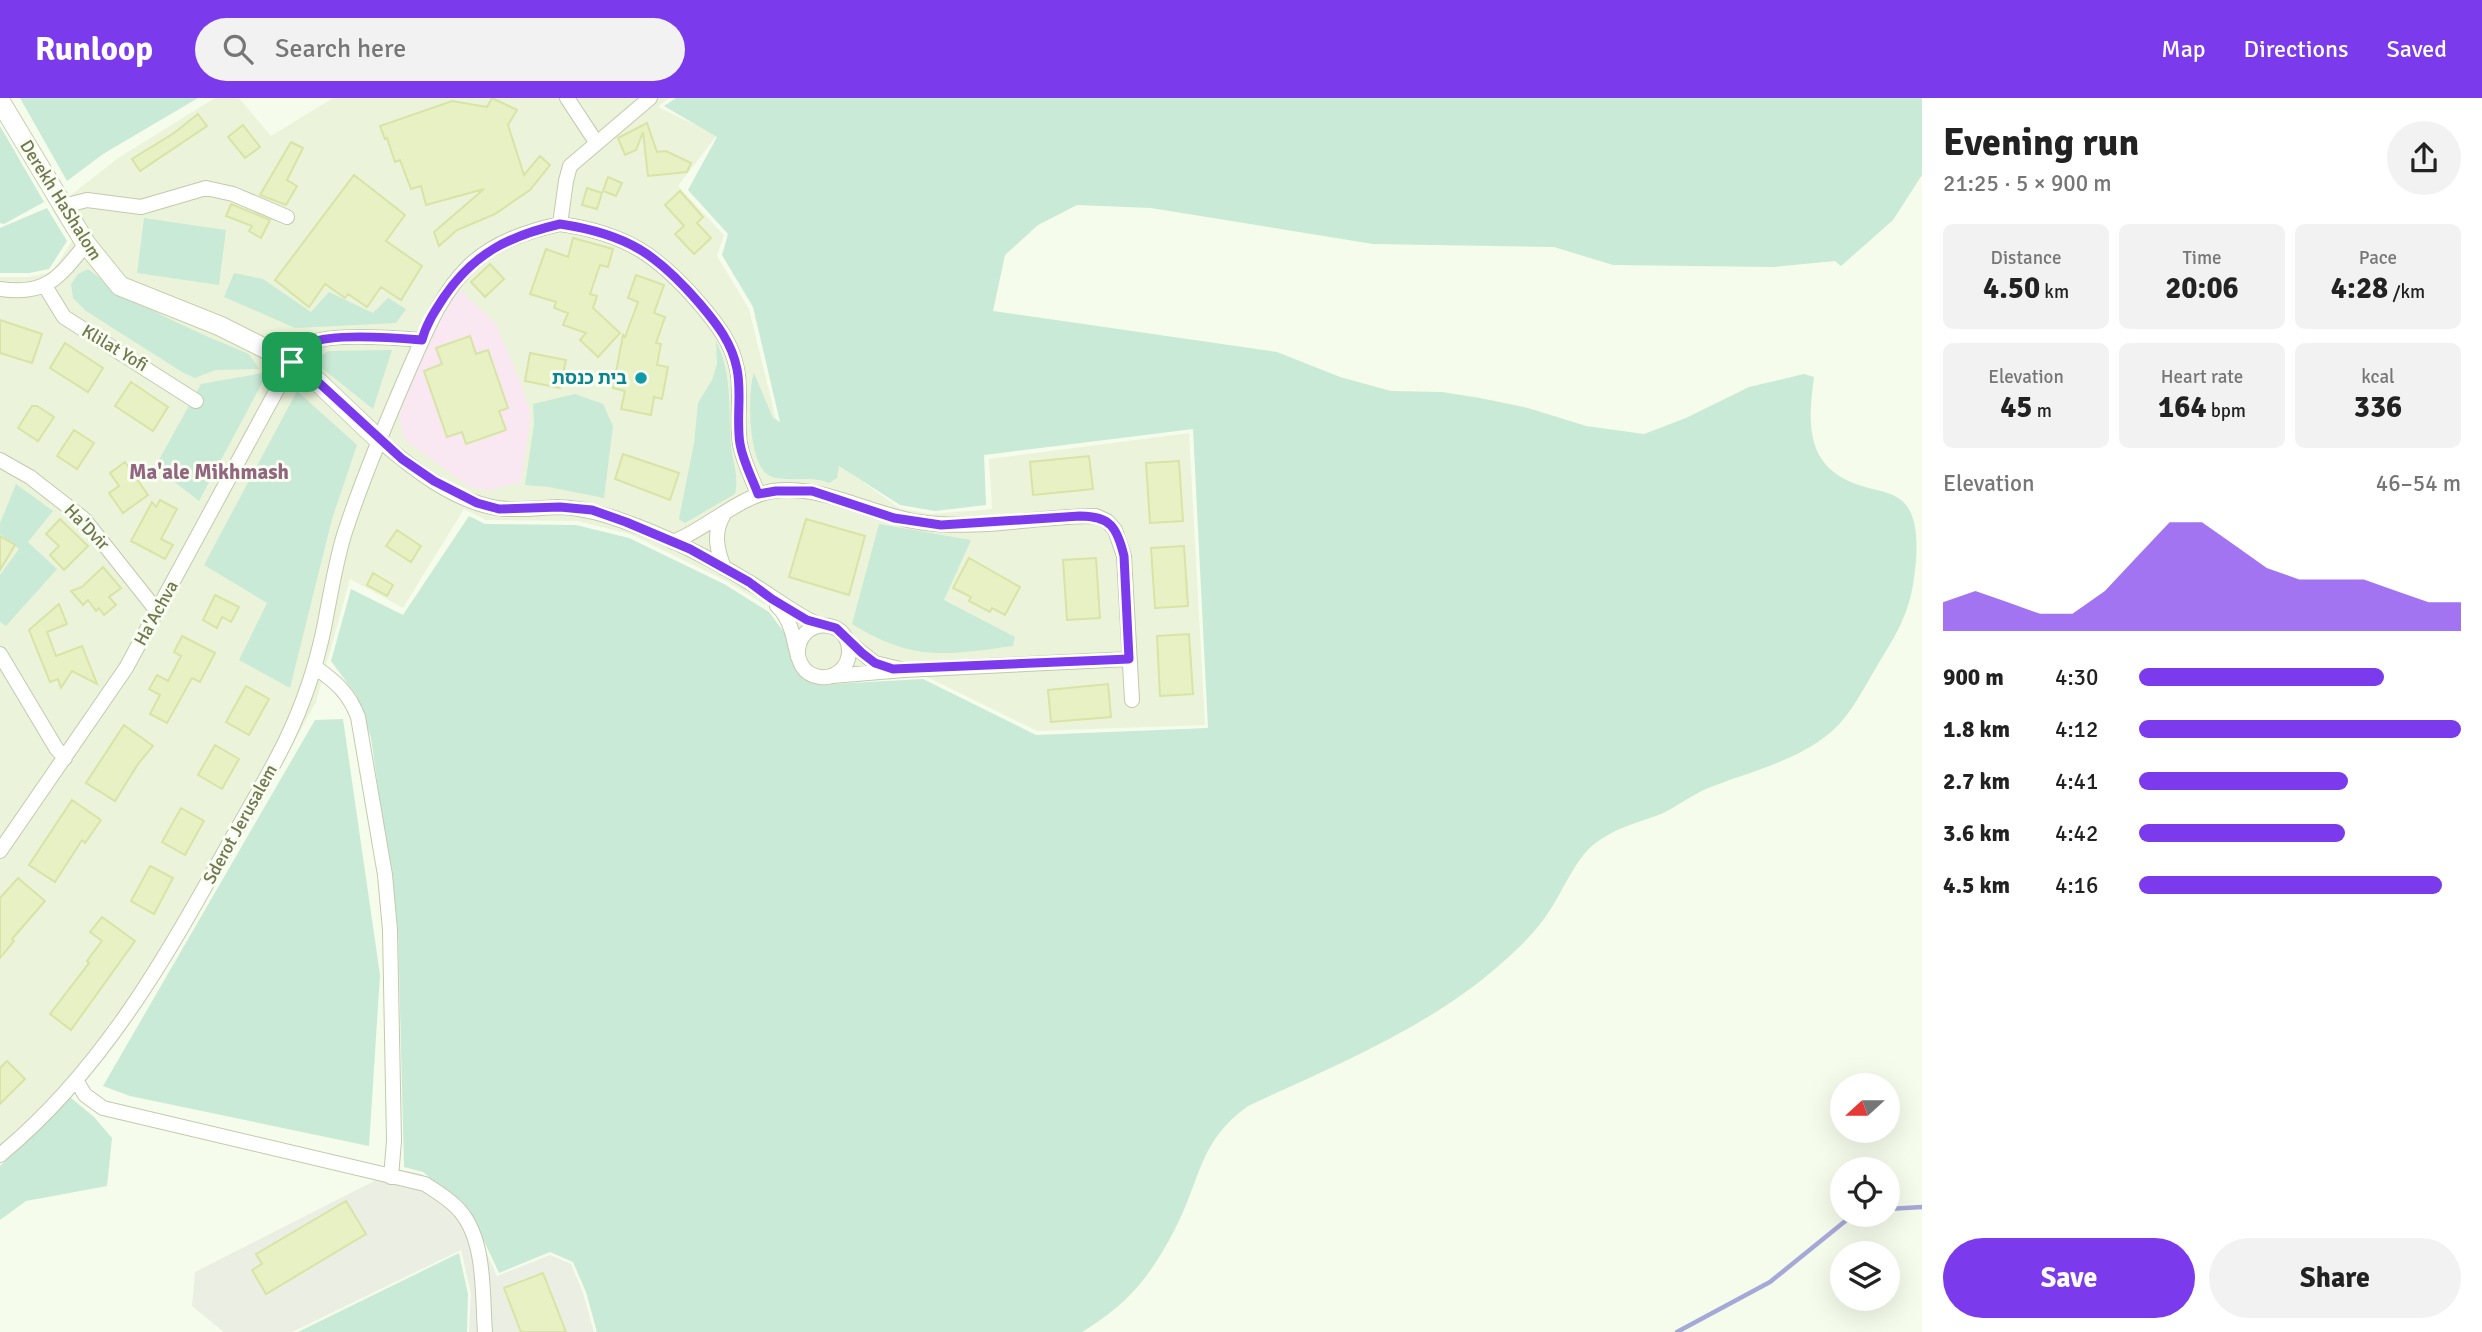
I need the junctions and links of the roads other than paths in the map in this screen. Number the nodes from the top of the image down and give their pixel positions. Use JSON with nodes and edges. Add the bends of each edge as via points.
{"nodes":[{"id":1,"x":567,"y":98,"type":"edge"},
{"id":2,"x":650,"y":98,"type":"edge"},
{"id":3,"x":0,"y":101,"type":"edge"},
{"id":4,"x":596,"y":142,"type":"junction"},
{"id":5,"x":63,"y":206,"type":"junction"},
{"id":6,"x":287,"y":217,"type":"dead end"},
{"id":7,"x":560,"y":224,"type":"junction"},
{"id":8,"x":86,"y":244,"type":"junction"},
{"id":9,"x":44,"y":286,"type":"junction"},
{"id":10,"x":0,"y":289,"type":"edge"},
{"id":11,"x":422,"y":340,"type":"junction"},
{"id":12,"x":292,"y":362,"type":"junction"},
{"id":13,"x":196,"y":401,"type":"dead end"},
{"id":14,"x":379,"y":440,"type":"junction"},
{"id":15,"x":0,"y":460,"type":"edge"},
{"id":16,"x":758,"y":494,"type":"junction"},
{"id":17,"x":723,"y":516,"type":"junction"},
{"id":18,"x":673,"y":542,"type":"junction"},
{"id":19,"x":724,"y":568,"type":"junction"},
{"id":20,"x":772,"y":599,"type":"junction"},
{"id":21,"x":157,"y":611,"type":"junction"},
{"id":22,"x":819,"y":625,"type":"junction"},
{"id":23,"x":847,"y":641,"type":"junction"},
{"id":24,"x":0,"y":654,"type":"edge"},
{"id":25,"x":798,"y":657,"type":"junction"},
{"id":26,"x":1129,"y":659,"type":"junction"},
{"id":27,"x":314,"y":667,"type":"junction"},
{"id":28,"x":904,"y":670,"type":"junction"},
{"id":29,"x":831,"y":676,"type":"junction"},
{"id":30,"x":1132,"y":700,"type":"dead end"},
{"id":31,"x":65,"y":758,"type":"junction"},
{"id":32,"x":0,"y":851,"type":"edge"},
{"id":33,"x":76,"y":1080,"type":"junction"},
{"id":34,"x":0,"y":1155,"type":"edge"},
{"id":35,"x":391,"y":1177,"type":"junction"},
{"id":36,"x":485,"y":1332,"type":"edge"}],
"edges":[{"from":1,"to":4,"type":"street"},
{"from":2,"to":4,"type":"street"},
{"from":3,"to":5,"type":"street","name":"Derekh HaShalom"},
{"from":4,"to":7,"type":"street","via":[[570,166]]},
{"from":5,"to":6,"type":"street","via":[[87,200],[141,207],[206,187]]},
{"from":5,"to":8,"type":"street","name":"Derekh HaShalom"},
{"from":7,"to":11,"type":"street","name":"Sderot Jerusalem","via":[[501,244],[471,264],[437,308]]},
{"from":7,"to":16,"type":"street","via":[[601,231],[657,259],[725,335],[738,376],[740,442]]},
{"from":8,"to":9,"type":"street","via":[[57,279]]},
{"from":8,"to":12,"type":"street","name":"Derekh HaShalom","via":[[120,286]]},
{"from":9,"to":10,"type":"street","via":[[18,292]]},
{"from":9,"to":13,"type":"street","name":"Klilat Yofi","via":[[64,317]]},
{"from":11,"to":12,"type":"street","via":[[384,336],[315,341]]},
{"from":11,"to":14,"type":"street","name":"Sderot Jerusalem"},
{"from":12,"to":14,"type":"street","name":"Derekh HaShalom"},
{"from":12,"to":21,"type":"street","name":"Ha'Achva"},
{"from":14,"to":18,"type":"street","via":[[434,481],[477,503],[499,509],[592,510]]},
{"from":14,"to":27,"type":"street","name":"Sderot Jerusalem","via":[[344,536]]},
{"from":15,"to":21,"type":"street","name":"Ha'Dvir","via":[[84,519]]},
{"from":16,"to":17,"type":"street"},
{"from":16,"to":26,"type":"street","via":[[812,491],[894,518],[941,525],[1096,516],[1107,521],[1121,541]]},
{"from":17,"to":18,"type":"street"},
{"from":17,"to":19,"type":"street","via":[[717,538]]},
{"from":18,"to":19,"type":"street"},
{"from":19,"to":20,"type":"street"},
{"from":20,"to":22,"type":"street"},
{"from":20,"to":25,"type":"street","via":[[792,630]]},
{"from":21,"to":31,"type":"street","name":"Ha'Achva","via":[[126,668]]},
{"from":22,"to":23,"type":"street","via":[[836,628]]},
{"from":22,"to":25,"type":"street","via":[[804,633]]},
{"from":23,"to":28,"type":"street","via":[[875,663]]},
{"from":23,"to":29,"type":"street","via":[[845,666]]},
{"from":24,"to":31,"type":"street"},
{"from":25,"to":29,"type":"street","via":[[807,671]]},
{"from":26,"to":28,"type":"street"},
{"from":26,"to":30,"type":"street"},
{"from":27,"to":33,"type":"street","name":"Sderot Jerusalem","via":[[286,739],[172,945],[122,1022]]},
{"from":27,"to":35,"type":"street","via":[[339,684],[358,717],[385,875],[392,989]]},
{"from":28,"to":29,"type":"street"},
{"from":31,"to":32,"type":"street","name":"Ha'Achva"},
{"from":33,"to":34,"type":"street","name":"Sderot Jerusalem"},
{"from":33,"to":35,"type":"street","via":[[85,1095],[103,1108]]},
{"from":35,"to":36,"type":"street","via":[[425,1184],[459,1210],[468,1223],[479,1262]]}]}
